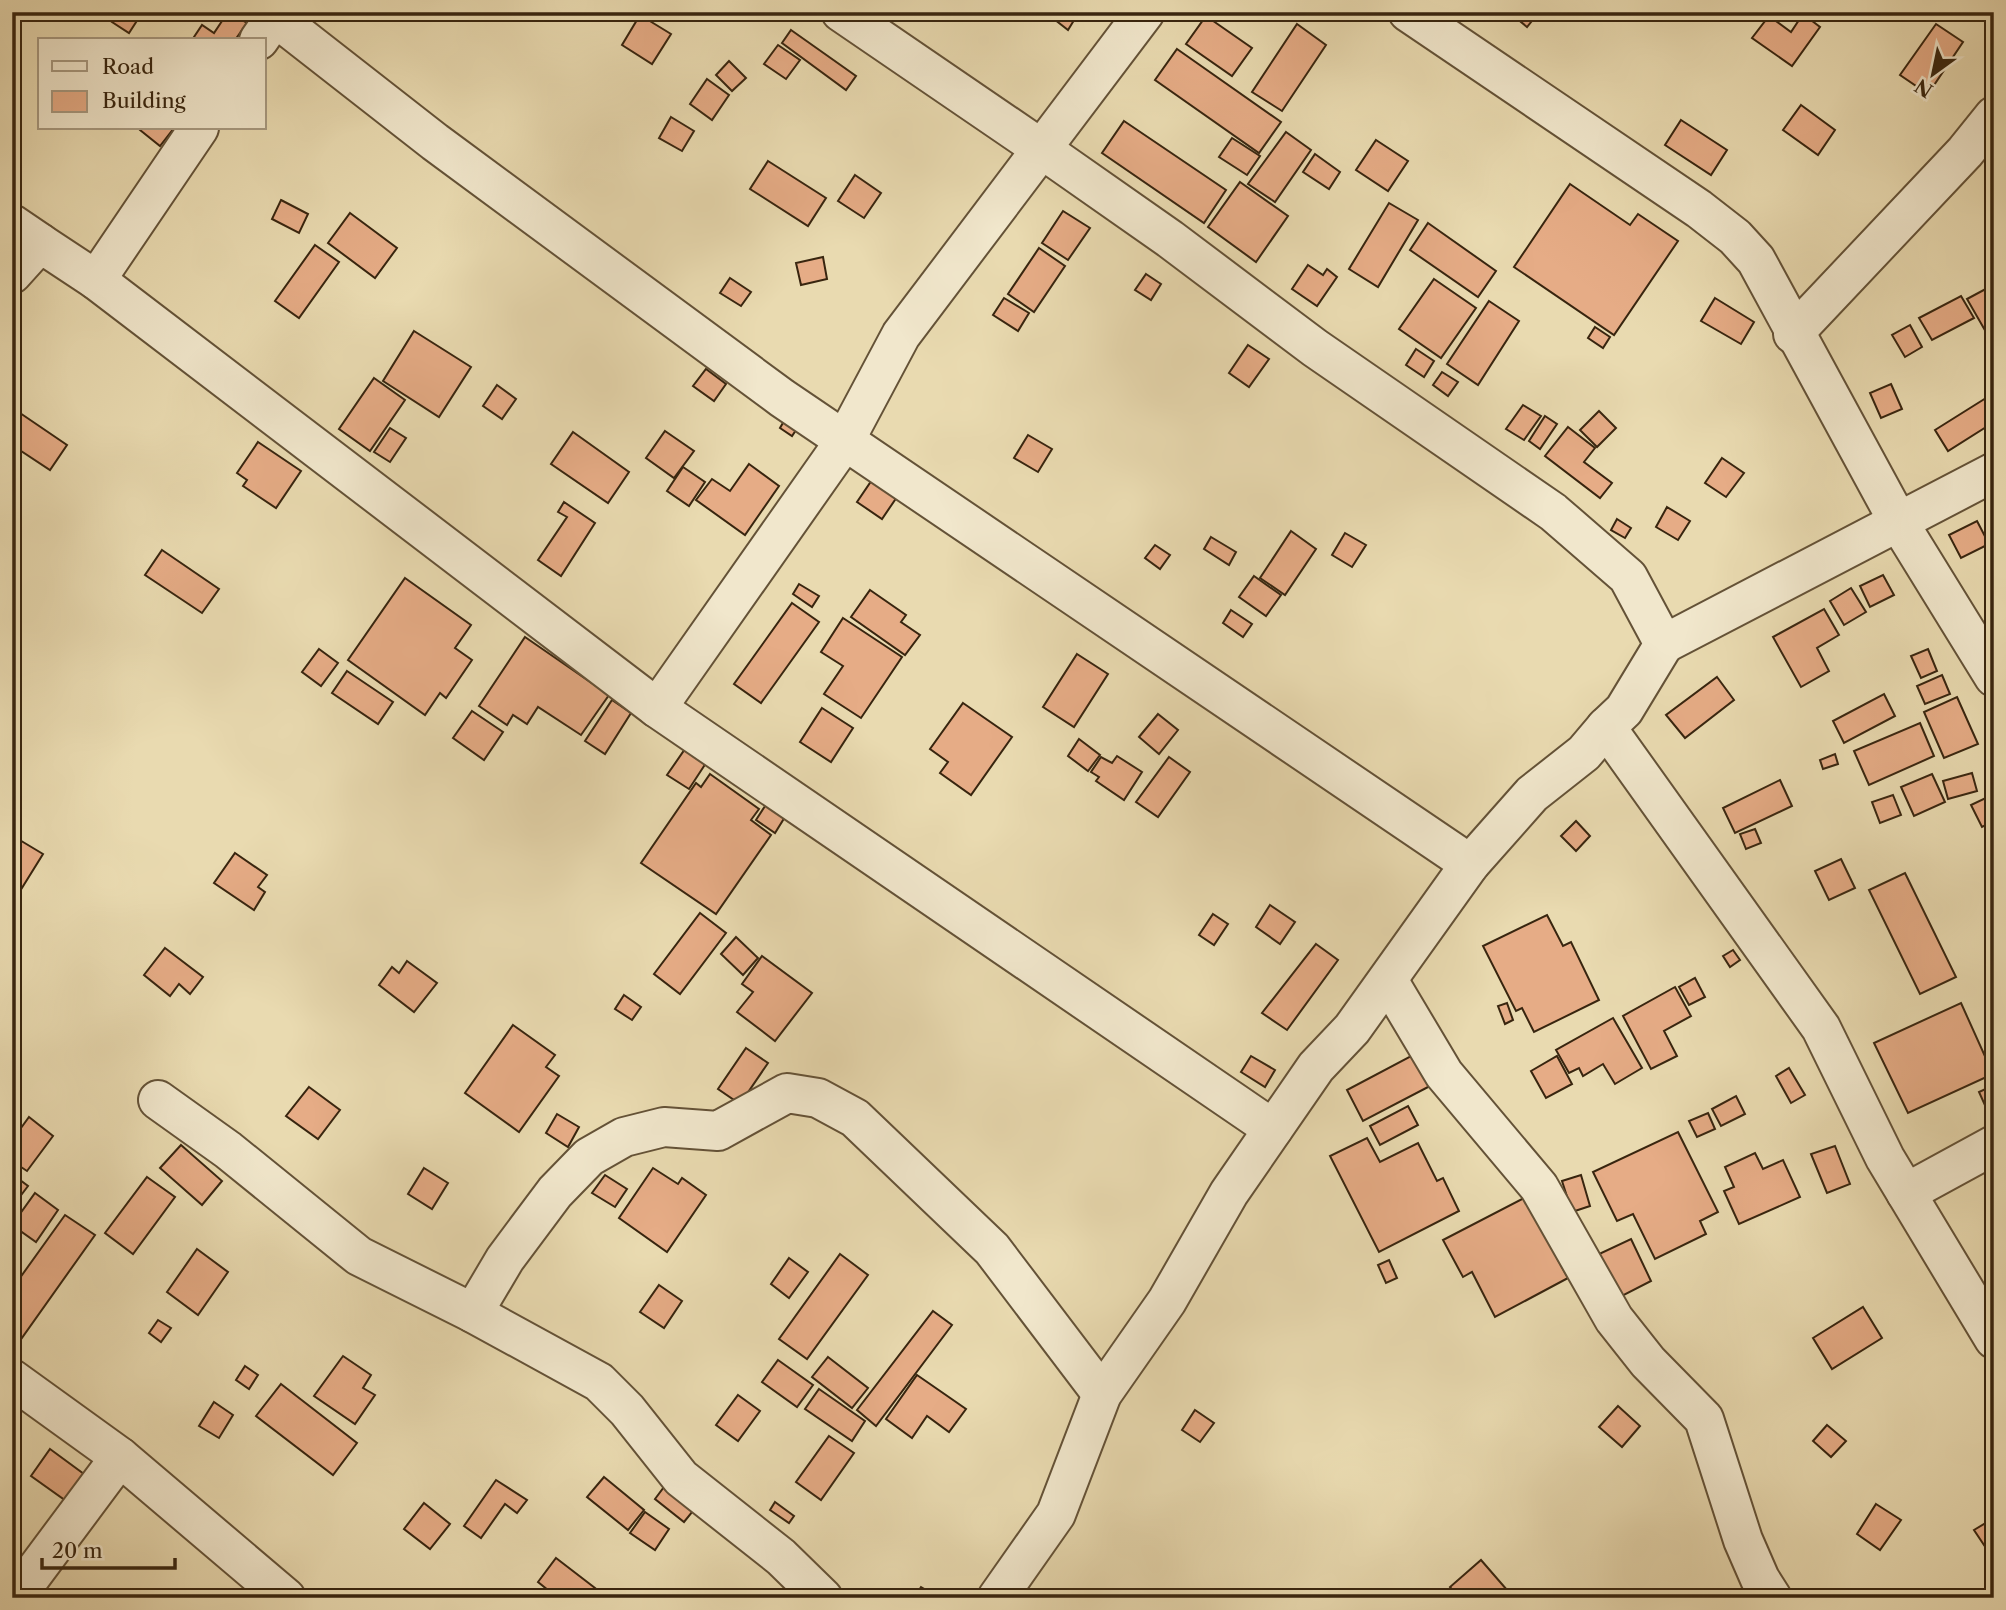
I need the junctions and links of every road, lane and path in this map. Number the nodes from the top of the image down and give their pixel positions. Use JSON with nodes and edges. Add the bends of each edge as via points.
{"nodes":[{"id":1,"x":841,"y":12,"type":"edge"},
{"id":2,"x":1144,"y":12,"type":"edge"},
{"id":3,"x":1408,"y":12,"type":"edge"},
{"id":4,"x":270,"y":20,"type":"edge"},
{"id":5,"x":1994,"y":116,"type":"edge"},
{"id":6,"x":198,"y":130,"type":"edge"},
{"id":7,"x":1043,"y":150,"type":"junction"},
{"id":8,"x":26,"y":234,"type":"edge"},
{"id":9,"x":12,"y":274,"type":"edge"},
{"id":10,"x":96,"y":280,"type":"junction"},
{"id":11,"x":1793,"y":334,"type":"junction"},
{"id":12,"x":844,"y":442,"type":"junction"},
{"id":13,"x":1994,"y":472,"type":"edge"},
{"id":14,"x":1899,"y":523,"type":"junction"},
{"id":15,"x":1664,"y":644,"type":"junction"},
{"id":16,"x":1994,"y":677,"type":"edge"},
{"id":17,"x":657,"y":708,"type":"junction"},
{"id":18,"x":1606,"y":727,"type":"junction"},
{"id":19,"x":1470,"y":864,"type":"junction"},
{"id":20,"x":1388,"y":980,"type":"junction"},
{"id":21,"x":158,"y":1100,"type":"dead end"},
{"id":22,"x":1273,"y":1129,"type":"junction"},
{"id":23,"x":1994,"y":1145,"type":"edge"},
{"id":24,"x":1906,"y":1193,"type":"junction"},
{"id":25,"x":473,"y":1313,"type":"junction"},
{"id":26,"x":1994,"y":1339,"type":"edge"},
{"id":27,"x":12,"y":1379,"type":"edge"},
{"id":28,"x":1102,"y":1394,"type":"junction"},
{"id":29,"x":120,"y":1457,"type":"junction"},
{"id":30,"x":15,"y":1598,"type":"edge"},
{"id":31,"x":286,"y":1598,"type":"edge"},
{"id":32,"x":823,"y":1598,"type":"edge"},
{"id":33,"x":997,"y":1598,"type":"edge"},
{"id":34,"x":1772,"y":1598,"type":"edge"}],
"edges":[{"from":1,"to":7,"type":"street"},
{"from":2,"to":7,"type":"street"},
{"from":3,"to":11,"type":"street","via":[[1735,237],[1768,279]]},
{"from":4,"to":12,"type":"street"},
{"from":5,"to":11,"type":"street"},
{"from":6,"to":10,"type":"street"},
{"from":7,"to":12,"type":"street","via":[[901,335]]},
{"from":7,"to":15,"type":"street","via":[[1315,348],[1553,512],[1628,577]]},
{"from":8,"to":9,"type":"street"},
{"from":8,"to":10,"type":"street"},
{"from":10,"to":17,"type":"street"},
{"from":11,"to":14,"type":"street"},
{"from":12,"to":17,"type":"street"},
{"from":12,"to":19,"type":"street"},
{"from":13,"to":14,"type":"street"},
{"from":14,"to":15,"type":"street"},
{"from":14,"to":16,"type":"street"},
{"from":15,"to":18,"type":"street","via":[[1624,710]]},
{"from":17,"to":22,"type":"street"},
{"from":18,"to":19,"type":"street","via":[[1584,753],[1532,794]]},
{"from":18,"to":24,"type":"street","via":[[1821,1028]]},
{"from":19,"to":20,"type":"street"},
{"from":20,"to":22,"type":"street","via":[[1352,1029],[1316,1067]]},
{"from":20,"to":34,"type":"street","via":[[1444,1074],[1539,1187],[1614,1319],[1704,1419],[1743,1540]]},
{"from":21,"to":25,"type":"street","via":[[359,1256]]},
{"from":22,"to":28,"type":"street","via":[[1228,1193],[1167,1301]]},
{"from":23,"to":24,"type":"street"},
{"from":24,"to":26,"type":"street"},
{"from":25,"to":28,"type":"street","via":[[505,1259],[589,1157],[624,1136],[664,1126],[718,1131],[787,1093],[818,1098],[855,1118],[992,1249]]},
{"from":25,"to":32,"type":"street","via":[[599,1382],[681,1478],[781,1557]]},
{"from":27,"to":29,"type":"street"},
{"from":28,"to":33,"type":"street","via":[[1056,1514]]},
{"from":29,"to":30,"type":"street"},
{"from":29,"to":31,"type":"street"}]}
